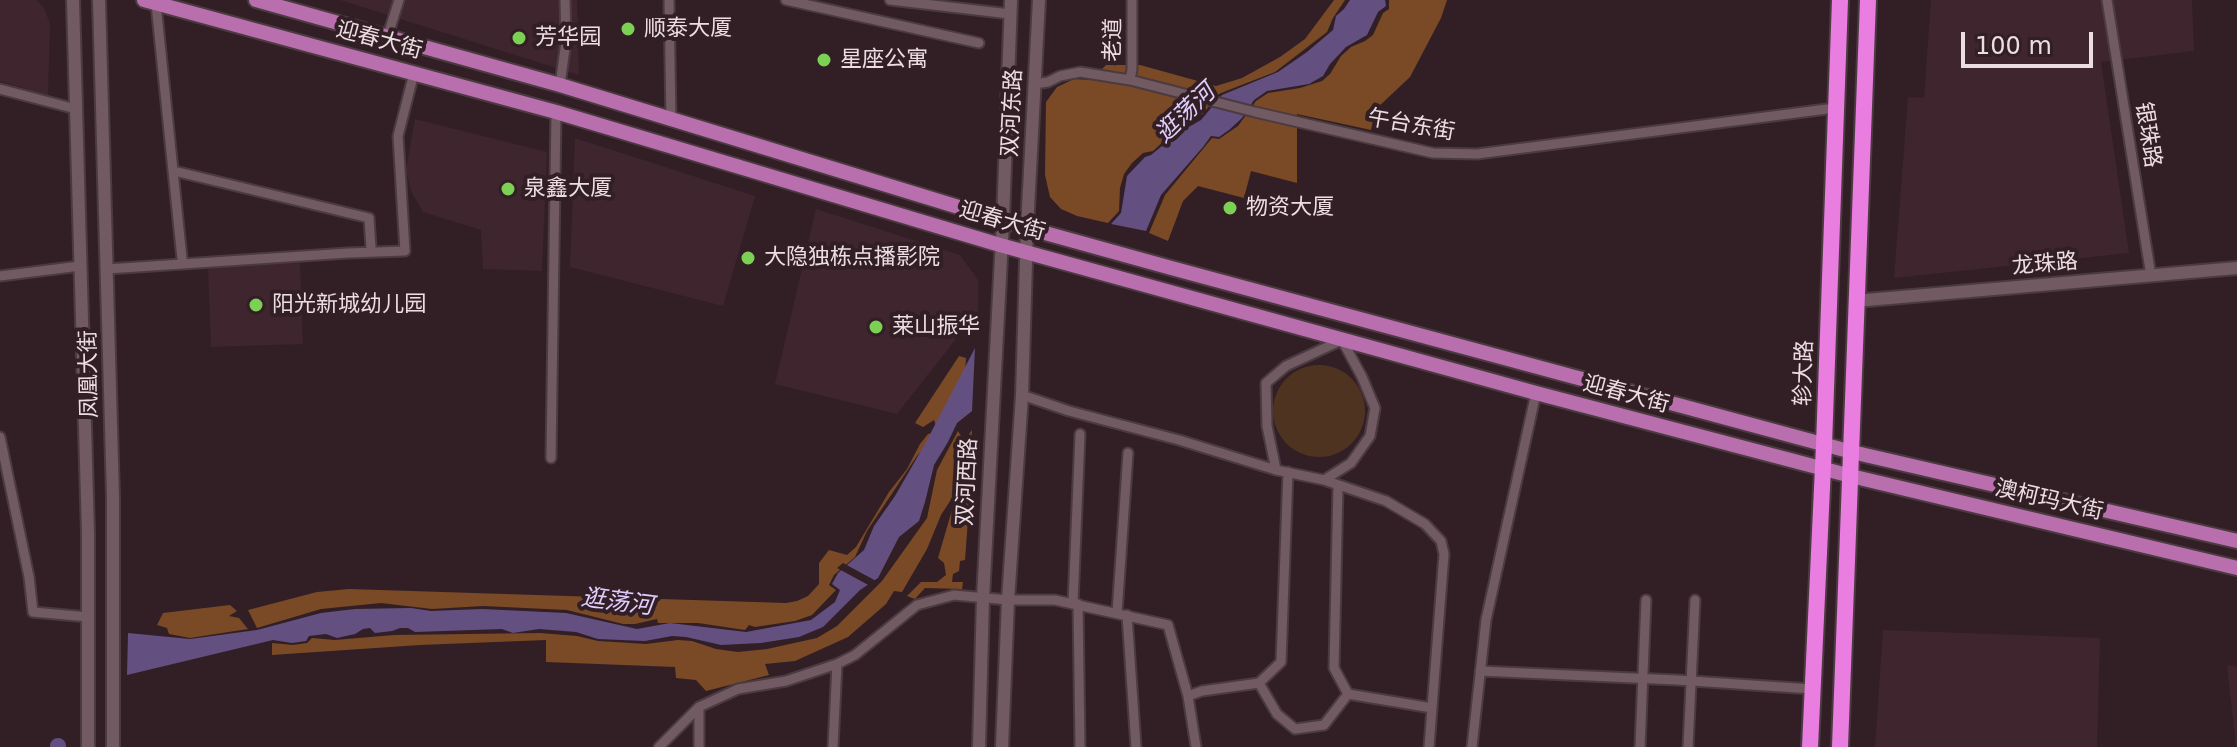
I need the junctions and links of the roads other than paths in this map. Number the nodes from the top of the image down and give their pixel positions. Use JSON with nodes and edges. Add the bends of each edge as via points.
{"nodes":[{"id":1,"x":73,"y":0,"type":"edge"},
{"id":2,"x":99,"y":0,"type":"edge"},
{"id":3,"x":399,"y":0,"type":"edge"},
{"id":4,"x":565,"y":0,"type":"edge"},
{"id":5,"x":669,"y":0,"type":"edge"},
{"id":6,"x":786,"y":0,"type":"edge"},
{"id":7,"x":890,"y":0,"type":"edge"},
{"id":8,"x":1011,"y":0,"type":"edge"},
{"id":9,"x":1039,"y":0,"type":"edge"},
{"id":10,"x":1132,"y":0,"type":"edge"},
{"id":11,"x":1840,"y":0,"type":"edge"},
{"id":12,"x":1868,"y":0,"type":"edge"},
{"id":13,"x":2107,"y":0,"type":"edge"},
{"id":14,"x":262,"y":1,"type":"edge"},
{"id":15,"x":150,"y":2,"type":"edge"},
{"id":16,"x":1010,"y":14,"type":"junction"},
{"id":17,"x":388,"y":35,"type":"junction"},
{"id":18,"x":979,"y":43,"type":"dead end"},
{"id":19,"x":414,"y":73,"type":"junction"},
{"id":20,"x":1130,"y":80,"type":"junction"},
{"id":21,"x":1034,"y":84,"type":"junction"},
{"id":22,"x":560,"y":85,"type":"junction"},
{"id":23,"x":0,"y":89,"type":"edge"},
{"id":24,"x":1835,"y":108,"type":"junction"},
{"id":25,"x":76,"y":109,"type":"junction"},
{"id":26,"x":556,"y":112,"type":"junction"},
{"id":27,"x":671,"y":120,"type":"junction"},
{"id":28,"x":174,"y":171,"type":"junction"},
{"id":29,"x":1003,"y":220,"type":"junction"},
{"id":30,"x":1027,"y":228,"type":"junction"},
{"id":31,"x":1000,"y":245,"type":"junction"},
{"id":32,"x":371,"y":248,"type":"dead end"},
{"id":33,"x":1028,"y":252,"type":"junction"},
{"id":34,"x":182,"y":259,"type":"dead end"},
{"id":35,"x":80,"y":266,"type":"junction"},
{"id":36,"x":2237,"y":268,"type":"edge"},
{"id":37,"x":107,"y":269,"type":"junction"},
{"id":38,"x":0,"y":276,"type":"edge"},
{"id":39,"x":2151,"y":276,"type":"junction"},
{"id":40,"x":1855,"y":301,"type":"junction"},
{"id":41,"x":1342,"y":340,"type":"junction"},
{"id":42,"x":1536,"y":393,"type":"junction"},
{"id":43,"x":1022,"y":395,"type":"junction"},
{"id":44,"x":1080,"y":434,"type":"dead end"},
{"id":45,"x":0,"y":437,"type":"edge"},
{"id":46,"x":1824,"y":445,"type":"junction"},
{"id":47,"x":1852,"y":452,"type":"junction"},
{"id":48,"x":1128,"y":453,"type":"dead end"},
{"id":49,"x":551,"y":458,"type":"dead end"},
{"id":50,"x":1822,"y":469,"type":"junction"},
{"id":51,"x":1276,"y":470,"type":"junction"},
{"id":52,"x":1288,"y":472,"type":"junction"},
{"id":53,"x":1851,"y":476,"type":"junction"},
{"id":54,"x":1324,"y":480,"type":"junction"},
{"id":55,"x":1338,"y":486,"type":"junction"},
{"id":56,"x":2237,"y":541,"type":"edge"},
{"id":57,"x":2237,"y":568,"type":"edge"},
{"id":58,"x":983,"y":598,"type":"junction"},
{"id":59,"x":1008,"y":600,"type":"junction"},
{"id":60,"x":1646,"y":600,"type":"dead end"},
{"id":61,"x":1695,"y":600,"type":"dead end"},
{"id":62,"x":1075,"y":604,"type":"junction"},
{"id":63,"x":1122,"y":614,"type":"junction"},
{"id":64,"x":88,"y":617,"type":"junction"},
{"id":65,"x":837,"y":664,"type":"junction"},
{"id":66,"x":1480,"y":671,"type":"junction"},
{"id":67,"x":1642,"y":678,"type":"junction"},
{"id":68,"x":1691,"y":681,"type":"junction"},
{"id":69,"x":1259,"y":683,"type":"junction"},
{"id":70,"x":1812,"y":689,"type":"junction"},
{"id":71,"x":1348,"y":694,"type":"junction"},
{"id":72,"x":1188,"y":696,"type":"junction"},
{"id":73,"x":699,"y":707,"type":"junction"},
{"id":74,"x":1432,"y":708,"type":"junction"},
{"id":75,"x":88,"y":747,"type":"edge"},
{"id":76,"x":113,"y":747,"type":"edge"},
{"id":77,"x":659,"y":747,"type":"edge"},
{"id":78,"x":699,"y":747,"type":"edge"},
{"id":79,"x":833,"y":747,"type":"edge"},
{"id":80,"x":979,"y":747,"type":"edge"},
{"id":81,"x":1002,"y":747,"type":"edge"},
{"id":82,"x":1080,"y":747,"type":"edge"},
{"id":83,"x":1136,"y":747,"type":"edge"},
{"id":84,"x":1196,"y":747,"type":"edge"},
{"id":85,"x":1429,"y":747,"type":"edge"},
{"id":86,"x":1472,"y":747,"type":"edge"},
{"id":87,"x":1640,"y":747,"type":"edge"},
{"id":88,"x":1688,"y":747,"type":"edge"},
{"id":89,"x":1810,"y":747,"type":"edge"},
{"id":90,"x":1840,"y":747,"type":"edge"}],
"edges":[{"from":1,"to":25,"type":"street","name":"凤凰大街"},
{"from":2,"to":37,"type":"street","name":"凤凰大街"},
{"from":3,"to":17,"type":"street"},
{"from":4,"to":22,"type":"street"},
{"from":5,"to":27,"type":"street"},
{"from":6,"to":18,"type":"street"},
{"from":7,"to":16,"type":"street"},
{"from":8,"to":16,"type":"street","name":"双河东路"},
{"from":9,"to":21,"type":"street","name":"双河东路"},
{"from":10,"to":20,"type":"street","name":"老道"},
{"from":11,"to":24,"type":"highway","name":"轸大路"},
{"from":12,"to":40,"type":"highway"},
{"from":13,"to":39,"type":"street","name":"银珠路"},
{"from":14,"to":17,"type":"main road","name":"迎春大街"},
{"from":15,"to":19,"type":"main road","name":"迎春大街"},
{"from":15,"to":28,"type":"street"},
{"from":16,"to":29,"type":"street","name":"双河东路"},
{"from":17,"to":22,"type":"main road","name":"迎春大街"},
{"from":19,"to":26,"type":"main road","name":"迎春大街"},
{"from":19,"to":37,"type":"street","via":[[398,136],[405,251]]},
{"from":20,"to":21,"type":"street","name":"午台东街","via":[[1080,72]]},
{"from":20,"to":24,"type":"street","name":"午台东街","via":[[1433,153],[1477,154]]},
{"from":21,"to":30,"type":"street","name":"双河东路"},
{"from":22,"to":27,"type":"main road","name":"迎春大街"},
{"from":23,"to":25,"type":"street"},
{"from":24,"to":46,"type":"highway","name":"轸大路"},
{"from":25,"to":35,"type":"street","name":"凤凰大街"},
{"from":26,"to":31,"type":"main road","name":"迎春大街"},
{"from":26,"to":49,"type":"street"},
{"from":27,"to":29,"type":"main road","name":"迎春大街"},
{"from":28,"to":32,"type":"street","via":[[369,218]]},
{"from":28,"to":34,"type":"street"},
{"from":29,"to":30,"type":"main road","name":"迎春大街"},
{"from":29,"to":31,"type":"street","name":"双河西路"},
{"from":30,"to":33,"type":"street"},
{"from":30,"to":46,"type":"main road","name":"迎春大街"},
{"from":31,"to":33,"type":"main road","name":"迎春大街"},
{"from":31,"to":58,"type":"street","name":"双河西路"},
{"from":33,"to":41,"type":"main road","name":"迎春大街"},
{"from":33,"to":43,"type":"street"},
{"from":35,"to":38,"type":"street"},
{"from":35,"to":64,"type":"street","name":"凤凰大街"},
{"from":36,"to":39,"type":"street","name":"龙珠路"},
{"from":37,"to":76,"type":"street","name":"凤凰大街"},
{"from":39,"to":40,"type":"street","name":"龙珠路"},
{"from":40,"to":47,"type":"highway"},
{"from":41,"to":42,"type":"main road","name":"迎春大街"},
{"from":41,"to":51,"type":"street","via":[[1286,366],[1266,383]]},
{"from":41,"to":54,"type":"street","via":[[1375,408],[1370,436],[1351,463]]},
{"from":42,"to":50,"type":"main road","name":"迎春大街"},
{"from":42,"to":66,"type":"street","via":[[1486,620]]},
{"from":43,"to":51,"type":"street"},
{"from":43,"to":59,"type":"street"},
{"from":44,"to":62,"type":"street"},
{"from":45,"to":64,"type":"street","via":[[33,612]]},
{"from":46,"to":47,"type":"main road","name":"迎春大街"},
{"from":46,"to":50,"type":"highway","name":"轸大路"},
{"from":47,"to":53,"type":"highway"},
{"from":47,"to":56,"type":"main road","name":"澳柯玛大街"},
{"from":48,"to":63,"type":"street"},
{"from":50,"to":53,"type":"main road","name":"迎春大街"},
{"from":50,"to":70,"type":"highway","name":"轸大路"},
{"from":51,"to":52,"type":"street"},
{"from":52,"to":54,"type":"street"},
{"from":52,"to":69,"type":"street","via":[[1281,662]]},
{"from":53,"to":57,"type":"main road","name":"澳柯玛大街"},
{"from":53,"to":90,"type":"highway"},
{"from":54,"to":55,"type":"street"},
{"from":55,"to":71,"type":"street","via":[[1334,668]]},
{"from":55,"to":74,"type":"street","via":[[1386,501],[1425,524],[1441,541]]},
{"from":58,"to":59,"type":"street"},
{"from":58,"to":65,"type":"street","via":[[954,595],[917,605]]},
{"from":58,"to":80,"type":"street","name":"双河西路"},
{"from":59,"to":62,"type":"street"},
{"from":59,"to":81,"type":"street"},
{"from":60,"to":67,"type":"street"},
{"from":61,"to":68,"type":"street"},
{"from":62,"to":63,"type":"street"},
{"from":62,"to":82,"type":"street"},
{"from":63,"to":72,"type":"street","via":[[1168,625]]},
{"from":63,"to":83,"type":"street"},
{"from":64,"to":75,"type":"street","name":"凤凰大街"},
{"from":65,"to":73,"type":"street","via":[[738,689]]},
{"from":65,"to":79,"type":"street"},
{"from":66,"to":67,"type":"street"},
{"from":66,"to":86,"type":"street"},
{"from":67,"to":68,"type":"street"},
{"from":67,"to":87,"type":"street"},
{"from":68,"to":70,"type":"street"},
{"from":68,"to":88,"type":"street"},
{"from":69,"to":71,"type":"street","via":[[1277,714],[1295,729],[1324,725]]},
{"from":69,"to":72,"type":"street"},
{"from":70,"to":89,"type":"highway","name":"轸大路"},
{"from":71,"to":74,"type":"street"},
{"from":72,"to":84,"type":"street"},
{"from":73,"to":77,"type":"street"},
{"from":73,"to":78,"type":"street"},
{"from":74,"to":85,"type":"street"}]}
